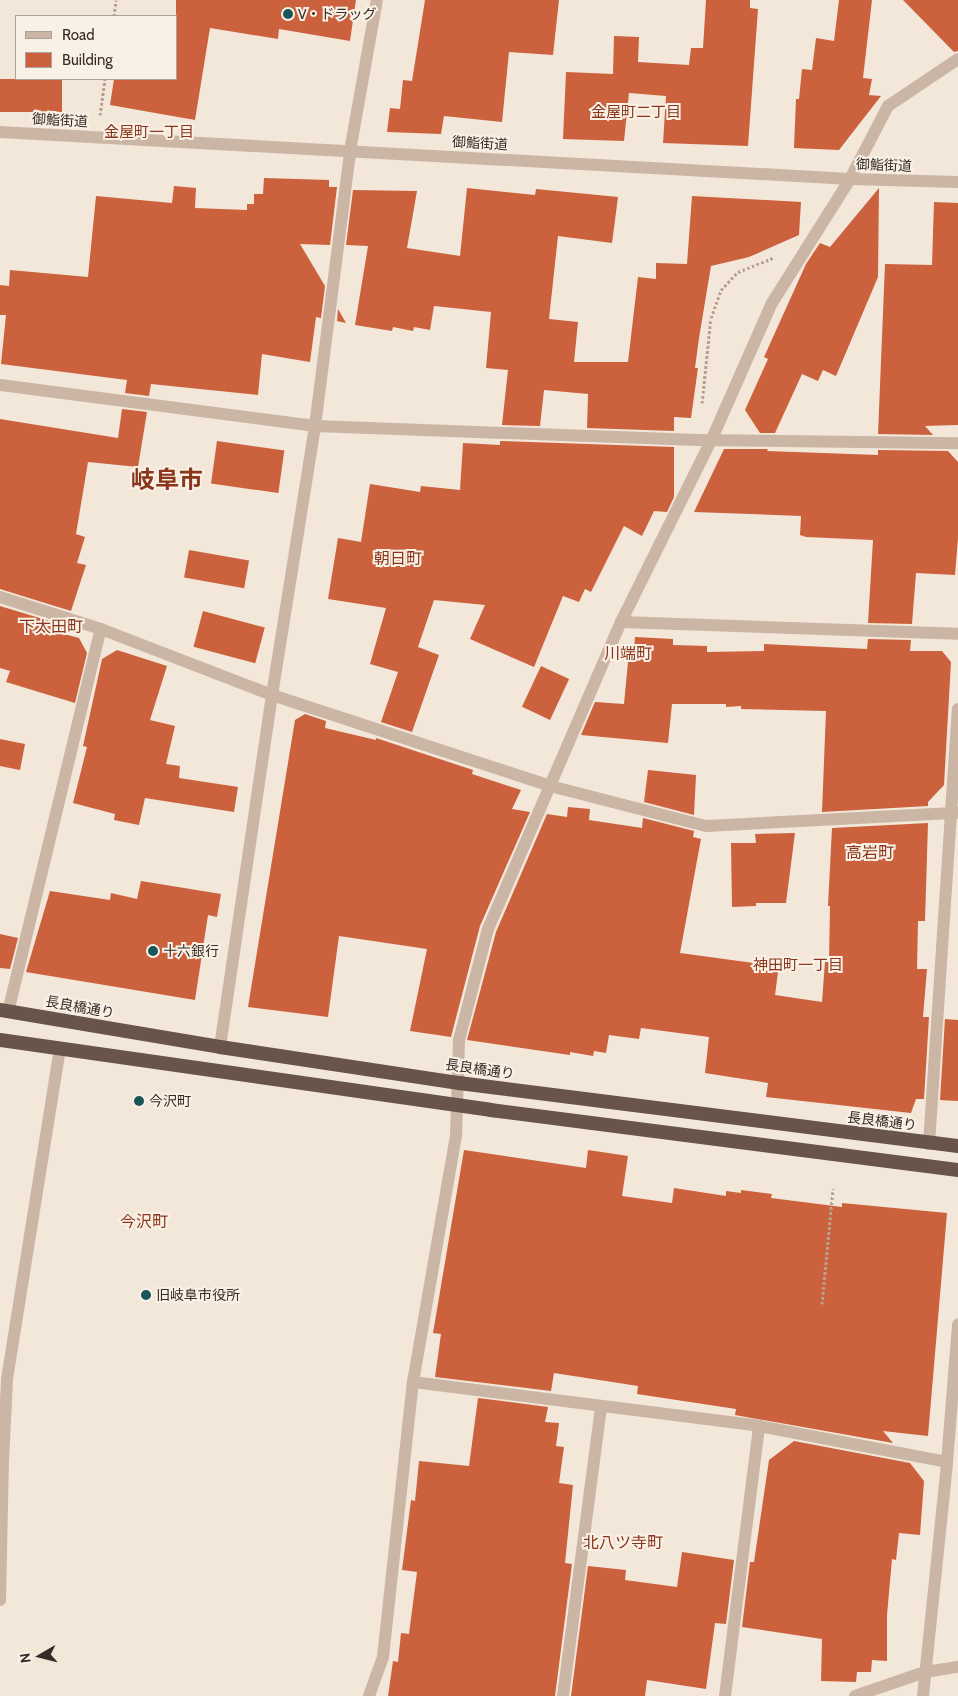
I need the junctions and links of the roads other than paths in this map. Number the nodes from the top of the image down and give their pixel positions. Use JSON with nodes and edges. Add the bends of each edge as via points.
{"nodes":[{"id":1,"x":377,"y":0,"type":"edge"},
{"id":2,"x":958,"y":59,"type":"edge"},
{"id":3,"x":0,"y":132,"type":"edge"},
{"id":4,"x":350,"y":151,"type":"junction"},
{"id":5,"x":850,"y":179,"type":"junction"},
{"id":6,"x":958,"y":182,"type":"edge"},
{"id":7,"x":0,"y":385,"type":"edge"},
{"id":8,"x":315,"y":426,"type":"junction"},
{"id":9,"x":712,"y":441,"type":"junction"},
{"id":10,"x":958,"y":443,"type":"edge"},
{"id":11,"x":0,"y":597,"type":"edge"},
{"id":12,"x":622,"y":622,"type":"junction"},
{"id":13,"x":101,"y":629,"type":"junction"},
{"id":14,"x":958,"y":634,"type":"edge"},
{"id":15,"x":272,"y":695,"type":"junction"},
{"id":16,"x":958,"y":709,"type":"edge"},
{"id":17,"x":550,"y":786,"type":"junction"},
{"id":18,"x":955,"y":813,"type":"edge"},
{"id":19,"x":4,"y":1011,"type":"edge"},
{"id":20,"x":0,"y":1040,"type":"edge"},
{"id":21,"x":220,"y":1047,"type":"junction"},
{"id":22,"x":60,"y":1048,"type":"junction"},
{"id":23,"x":459,"y":1083,"type":"junction"},
{"id":24,"x":458,"y":1105,"type":"junction"},
{"id":25,"x":929,"y":1144,"type":"junction"},
{"id":26,"x":958,"y":1146,"type":"edge"},
{"id":27,"x":958,"y":1170,"type":"edge"},
{"id":28,"x":958,"y":1324,"type":"edge"},
{"id":29,"x":414,"y":1382,"type":"junction"},
{"id":30,"x":601,"y":1406,"type":"junction"},
{"id":31,"x":759,"y":1426,"type":"junction"},
{"id":32,"x":947,"y":1462,"type":"junction"},
{"id":33,"x":0,"y":1600,"type":"edge"},
{"id":34,"x":958,"y":1667,"type":"edge"},
{"id":35,"x":925,"y":1672,"type":"junction"},
{"id":36,"x":369,"y":1696,"type":"edge"},
{"id":37,"x":563,"y":1696,"type":"edge"},
{"id":38,"x":725,"y":1696,"type":"edge"},
{"id":39,"x":856,"y":1696,"type":"edge"},
{"id":40,"x":923,"y":1696,"type":"edge"}],
"edges":[{"from":1,"to":4,"type":"street"},
{"from":2,"to":5,"type":"street","via":[[888,106]]},
{"from":3,"to":4,"type":"street","name":"御鮨街道"},
{"from":4,"to":5,"type":"street","name":"御鮨街道"},
{"from":4,"to":8,"type":"street"},
{"from":5,"to":6,"type":"street","name":"御鮨街道"},
{"from":5,"to":9,"type":"street","via":[[772,303]]},
{"from":7,"to":8,"type":"street"},
{"from":8,"to":9,"type":"street"},
{"from":8,"to":15,"type":"street"},
{"from":9,"to":10,"type":"street"},
{"from":9,"to":12,"type":"street"},
{"from":11,"to":13,"type":"street"},
{"from":12,"to":14,"type":"street"},
{"from":12,"to":17,"type":"street"},
{"from":13,"to":15,"type":"street"},
{"from":13,"to":19,"type":"street"},
{"from":15,"to":17,"type":"street"},
{"from":15,"to":21,"type":"street"},
{"from":16,"to":18,"type":"street"},
{"from":17,"to":18,"type":"street","via":[[706,826]]},
{"from":17,"to":23,"type":"street","via":[[488,929],[460,1040]]},
{"from":18,"to":25,"type":"street"},
{"from":19,"to":21,"type":"highway","name":"長良橋通り"},
{"from":20,"to":22,"type":"highway"},
{"from":21,"to":23,"type":"highway","name":"長良橋通り"},
{"from":22,"to":24,"type":"highway"},
{"from":22,"to":33,"type":"street","via":[[7,1379]]},
{"from":23,"to":24,"type":"street"},
{"from":23,"to":25,"type":"highway","name":"長良橋通り"},
{"from":24,"to":27,"type":"highway"},
{"from":24,"to":29,"type":"street","via":[[456,1136]]},
{"from":25,"to":26,"type":"highway","name":"長良橋通り"},
{"from":28,"to":32,"type":"street"},
{"from":29,"to":30,"type":"street"},
{"from":29,"to":36,"type":"street","via":[[383,1657]]},
{"from":30,"to":31,"type":"street"},
{"from":30,"to":37,"type":"street"},
{"from":31,"to":32,"type":"street"},
{"from":31,"to":38,"type":"street"},
{"from":32,"to":35,"type":"street"},
{"from":34,"to":35,"type":"street"},
{"from":35,"to":39,"type":"street"},
{"from":35,"to":40,"type":"street"}]}
